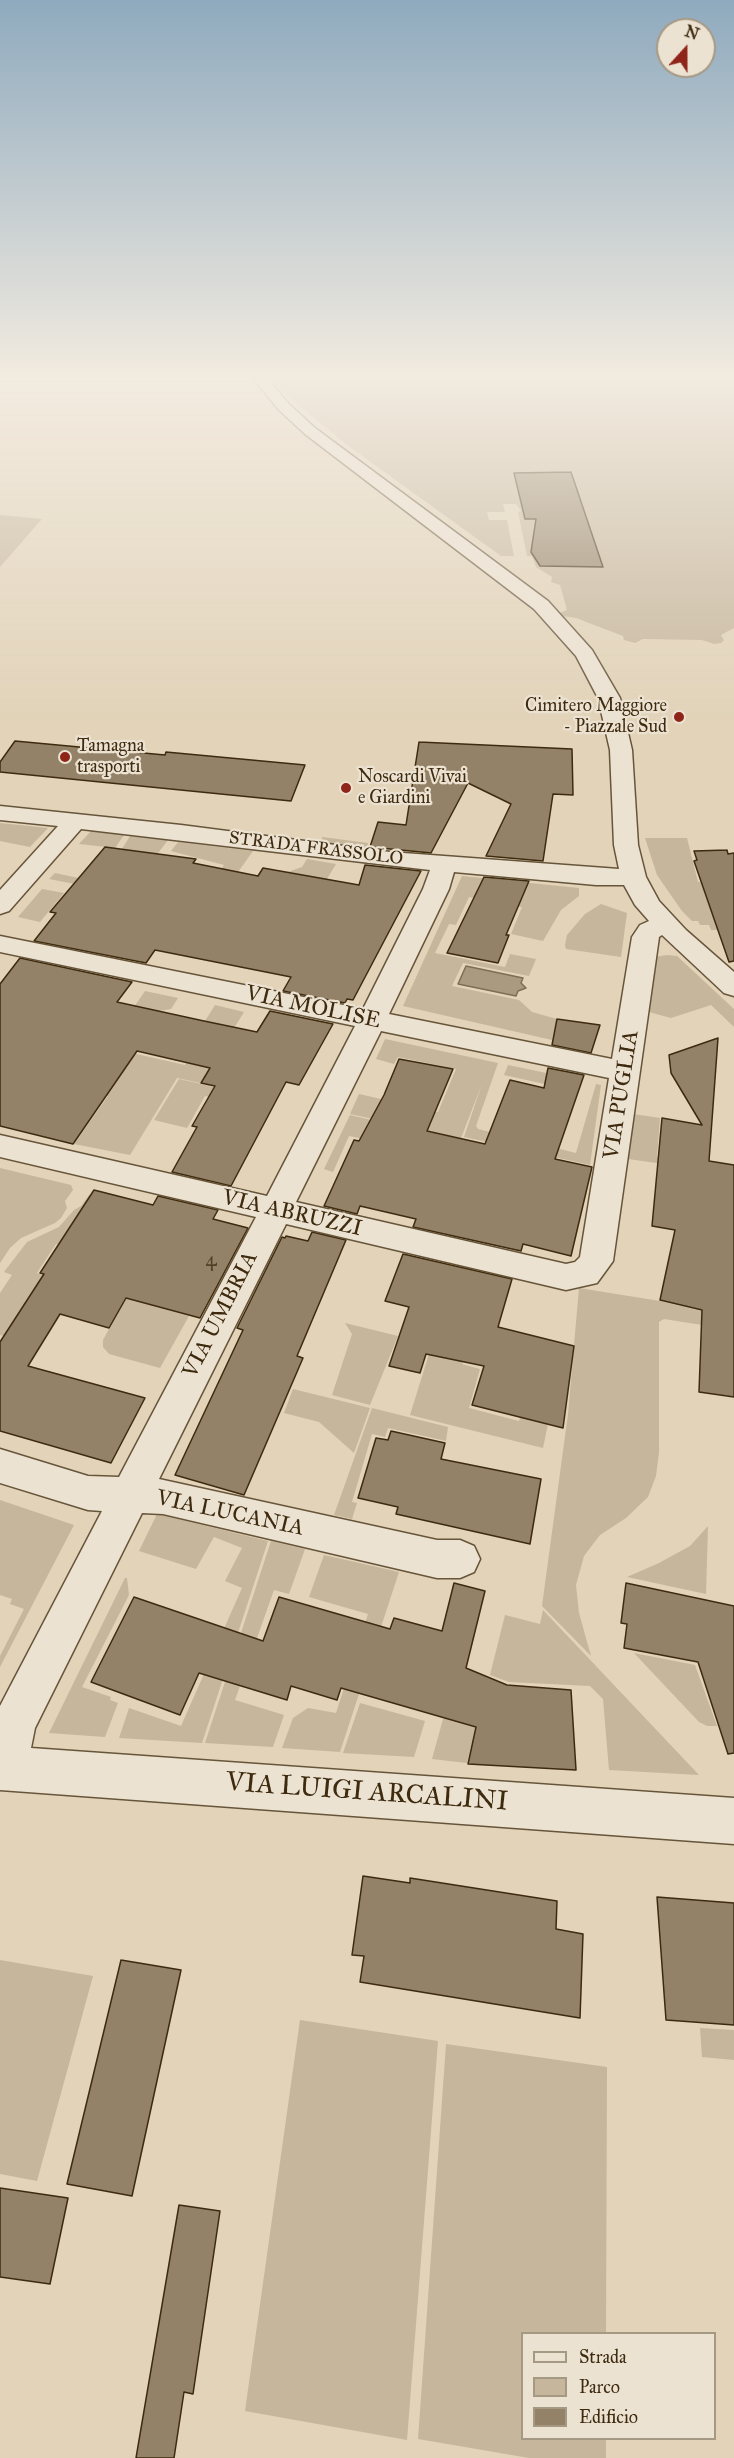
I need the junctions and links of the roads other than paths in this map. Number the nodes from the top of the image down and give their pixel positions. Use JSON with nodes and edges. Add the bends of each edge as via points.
{"nodes":[{"id":1,"x":395,"y":494,"type":"edge"},
{"id":2,"x":0,"y":813,"type":"edge"},
{"id":3,"x":74,"y":820,"type":"junction"},
{"id":4,"x":444,"y":864,"type":"junction"},
{"id":5,"x":633,"y":877,"type":"junction"},
{"id":6,"x":0,"y":906,"type":"edge"},
{"id":7,"x":665,"y":924,"type":"junction"},
{"id":8,"x":0,"y":944,"type":"edge"},
{"id":9,"x":734,"y":987,"type":"edge"},
{"id":10,"x":372,"y":1020,"type":"junction"},
{"id":11,"x":626,"y":1072,"type":"junction"},
{"id":12,"x":0,"y":1146,"type":"edge"},
{"id":13,"x":275,"y":1210,"type":"junction"},
{"id":14,"x":585,"y":1274,"type":"joint"},
{"id":15,"x":0,"y":1466,"type":"edge"},
{"id":16,"x":129,"y":1496,"type":"junction"},
{"id":17,"x":460,"y":1559,"type":"dead end"},
{"id":18,"x":2,"y":1768,"type":"edge"},
{"id":19,"x":734,"y":1821,"type":"edge"}],
"edges":[{"from":1,"to":5,"type":"street","via":[[542,605],[585,654],[609,698],[618,740],[626,845]]},
{"from":2,"to":3,"type":"street","name":"STRADA FRASSOLO"},
{"from":3,"to":4,"type":"street","name":"STRADA FRASSOLO"},
{"from":3,"to":6,"type":"street"},
{"from":4,"to":5,"type":"street","name":"STRADA FRASSOLO"},
{"from":4,"to":10,"type":"street","name":"VIA UMBRIA","via":[[436,889]]},
{"from":5,"to":7,"type":"street","via":[[648,906]]},
{"from":7,"to":9,"type":"street"},
{"from":7,"to":11,"type":"street","name":"VIA PUGLIA","via":[[645,937]]},
{"from":8,"to":10,"type":"street","name":"VIA MOLISE"},
{"from":10,"to":11,"type":"street","name":"VIA MOLISE"},
{"from":10,"to":13,"type":"street","name":"VIA UMBRIA"},
{"from":11,"to":14,"type":"street","name":"VIA PUGLIA","via":[[596,1261]]},
{"from":12,"to":13,"type":"street","name":"VIA ABRUZZI"},
{"from":13,"to":14,"type":"street","name":"VIA ABRUZZI","via":[[566,1277]]},
{"from":13,"to":16,"type":"street","name":"VIA UMBRIA"},
{"from":15,"to":16,"type":"street","name":"VIA LUCANIA","via":[[88,1493]]},
{"from":16,"to":17,"type":"street","name":"VIA LUCANIA","via":[[163,1497],[437,1559]]},
{"from":16,"to":18,"type":"street","name":"VIA UMBRIA","via":[[14,1724]]},
{"from":18,"to":19,"type":"street","name":"VIA LUIGI ARCALINI"}]}
